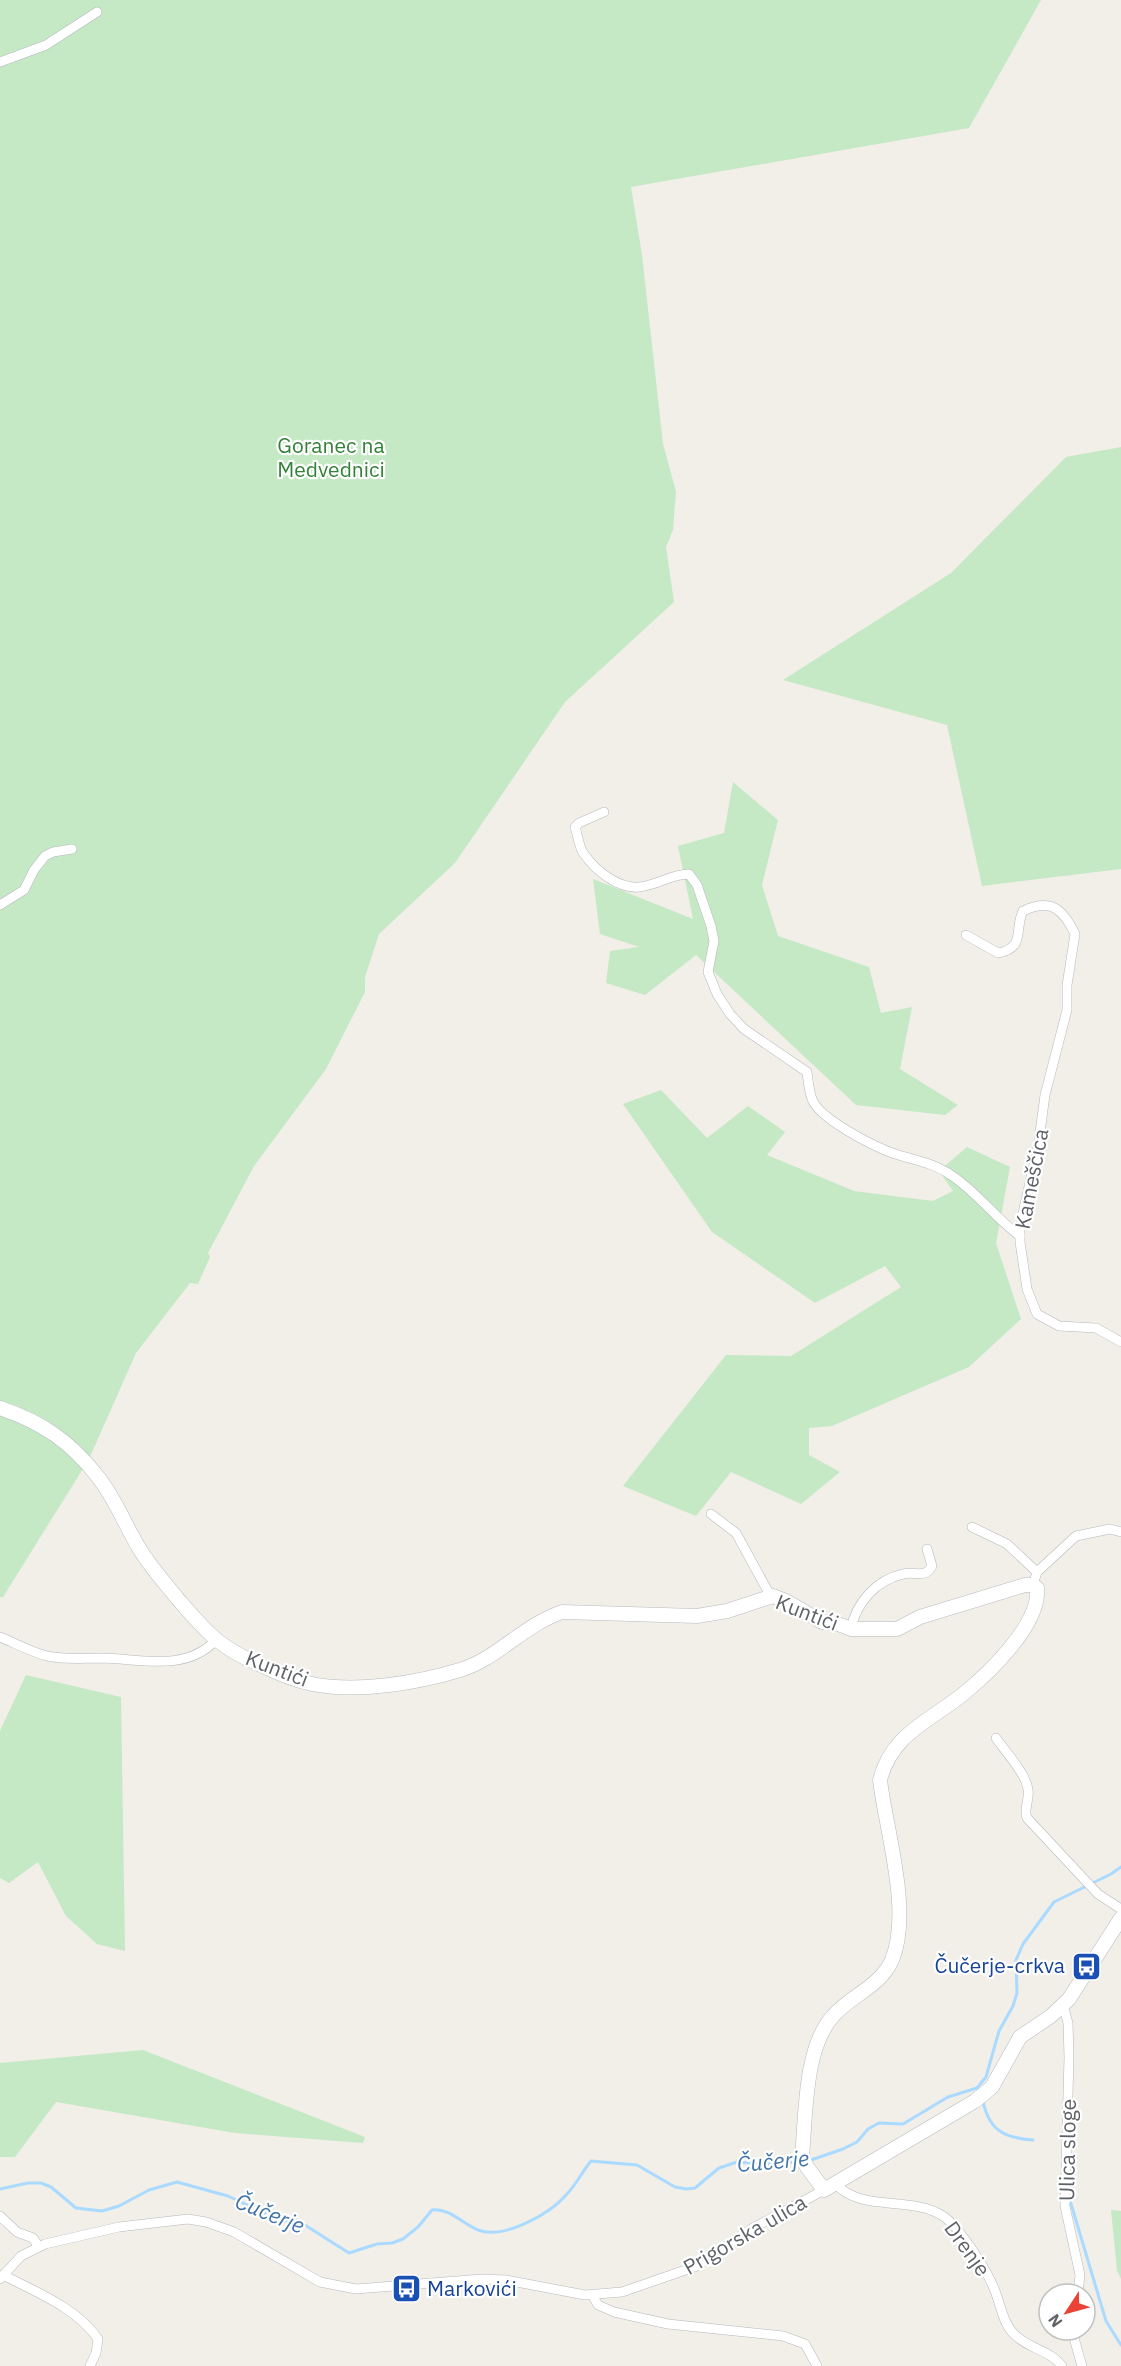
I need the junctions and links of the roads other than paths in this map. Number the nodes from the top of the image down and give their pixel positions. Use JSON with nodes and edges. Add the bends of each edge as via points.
{"nodes":[{"id":1,"x":97,"y":12,"type":"dead end"},
{"id":2,"x":0,"y":62,"type":"edge"},
{"id":3,"x":604,"y":812,"type":"dead end"},
{"id":4,"x":72,"y":849,"type":"dead end"},
{"id":5,"x":0,"y":905,"type":"edge"},
{"id":6,"x":966,"y":935,"type":"dead end"},
{"id":7,"x":1020,"y":1236,"type":"junction"},
{"id":8,"x":1121,"y":1342,"type":"edge"},
{"id":9,"x":0,"y":1408,"type":"edge"},
{"id":10,"x":711,"y":1514,"type":"dead end"},
{"id":11,"x":972,"y":1527,"type":"dead end"},
{"id":12,"x":1121,"y":1532,"type":"edge"},
{"id":13,"x":927,"y":1549,"type":"dead end"},
{"id":14,"x":1035,"y":1578,"type":"junction"},
{"id":15,"x":771,"y":1597,"type":"junction"},
{"id":16,"x":851,"y":1629,"type":"junction"},
{"id":17,"x":0,"y":1637,"type":"edge"},
{"id":18,"x":216,"y":1640,"type":"junction"},
{"id":19,"x":996,"y":1738,"type":"dead end"},
{"id":20,"x":1121,"y":1909,"type":"edge"},
{"id":21,"x":1121,"y":1918,"type":"edge"},
{"id":22,"x":1063,"y":2005,"type":"junction"},
{"id":23,"x":830,"y":2187,"type":"junction"},
{"id":24,"x":0,"y":2217,"type":"edge"},
{"id":25,"x":39,"y":2247,"type":"junction"},
{"id":26,"x":2,"y":2277,"type":"edge"},
{"id":27,"x":1079,"y":2282,"type":"edge"},
{"id":28,"x":592,"y":2295,"type":"junction"},
{"id":29,"x":1075,"y":2342,"type":"edge"},
{"id":30,"x":90,"y":2366,"type":"edge"},
{"id":31,"x":817,"y":2366,"type":"edge"},
{"id":32,"x":1062,"y":2366,"type":"edge"},
{"id":33,"x":1082,"y":2366,"type":"edge"}],
"edges":[{"from":1,"to":2,"type":"street","via":[[46,45]]},
{"from":3,"to":7,"type":"street","via":[[575,828],[582,853],[603,875],[637,888],[688,874],[697,885],[711,926],[714,941],[708,972],[717,994],[744,1029],[807,1072],[817,1109],[835,1124],[894,1154],[950,1173]]},
{"from":4,"to":5,"type":"street","via":[[45,856],[24,890]]},
{"from":6,"to":7,"type":"street","name":"Kameščica","via":[[998,953],[1007,952],[1014,946],[1023,910],[1047,904],[1057,907],[1075,934],[1067,1010],[1045,1095]]},
{"from":7,"to":8,"type":"street","name":"Kameščica","via":[[1027,1289],[1038,1314],[1059,1326],[1096,1328]]},
{"from":9,"to":18,"type":"street","name":"Kuntići","via":[[28,1417],[75,1451],[99,1478],[168,1588]]},
{"from":10,"to":15,"type":"street","via":[[736,1533]]},
{"from":11,"to":14,"type":"street","via":[[1007,1544]]},
{"from":12,"to":14,"type":"street","via":[[1101,1530],[1076,1536]]},
{"from":13,"to":16,"type":"street","via":[[932,1561],[930,1571],[922,1575],[902,1574],[877,1587],[856,1609]]},
{"from":14,"to":16,"type":"street","name":"Kuntići","via":[[920,1617],[897,1629]]},
{"from":14,"to":23,"type":"street","via":[[1038,1596],[1021,1634],[963,1694],[905,1736],[884,1763],[880,1779],[899,1901],[897,1931],[892,1960],[871,1988],[832,2016],[814,2055],[804,2162]]},
{"from":15,"to":16,"type":"street","name":"Kuntići","via":[[786,1601],[822,1622]]},
{"from":15,"to":18,"type":"street","name":"Kuntići","via":[[697,1616],[562,1612],[525,1629],[474,1666],[392,1684],[357,1687],[313,1684],[284,1676]]},
{"from":17,"to":18,"type":"street","via":[[60,1658],[162,1662],[197,1655]]},
{"from":19,"to":20,"type":"street","via":[[1028,1788],[1024,1813],[1027,1818],[1090,1885]]},
{"from":21,"to":22,"type":"street","name":"Prigorska ulica"},
{"from":22,"to":23,"type":"street","name":"Prigorska ulica","via":[[1020,2037],[988,2090],[977,2100]]},
{"from":22,"to":27,"type":"street","name":"Ulica sloge","via":[[1069,2057],[1065,2206]]},
{"from":23,"to":28,"type":"street","name":"Prigorska ulica","via":[[751,2229],[690,2270],[622,2292]]},
{"from":23,"to":32,"type":"street","name":"Drenje","via":[[856,2197],[902,2203],[940,2214],[953,2223],[994,2287],[1013,2333]]},
{"from":24,"to":25,"type":"street","via":[[17,2232],[33,2238]]},
{"from":25,"to":26,"type":"street","name":"Prigorska ulica","via":[[21,2256]]},
{"from":25,"to":28,"type":"street","name":"Prigorska ulica","via":[[119,2228],[188,2218],[234,2232],[320,2282],[338,2287],[482,2279]]},
{"from":26,"to":30,"type":"street","via":[[43,2295],[89,2326],[98,2339]]},
{"from":28,"to":31,"type":"street","via":[[598,2305],[614,2312],[668,2325],[783,2336],[805,2344]]},
{"from":29,"to":33,"type":"street"}]}
